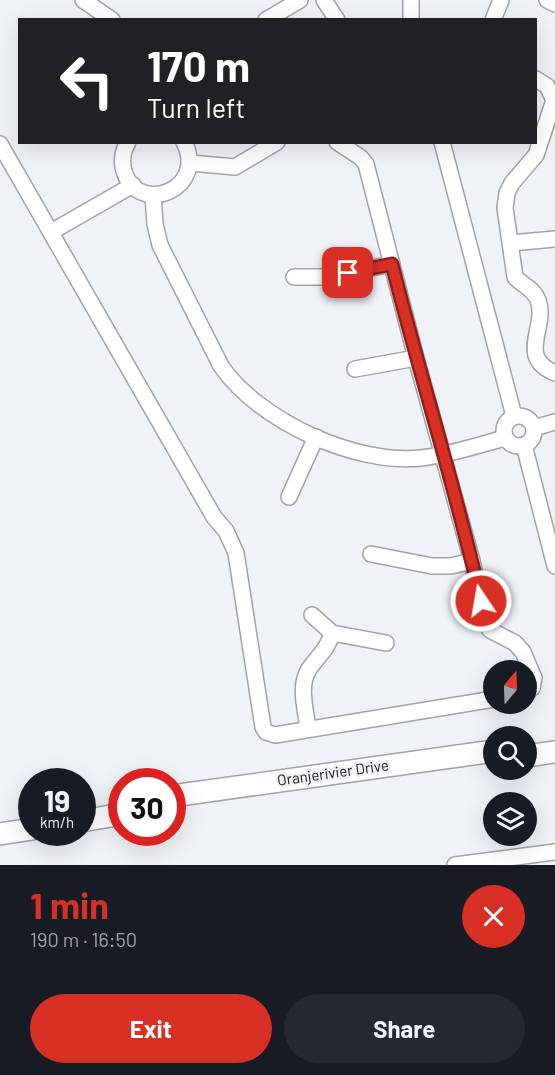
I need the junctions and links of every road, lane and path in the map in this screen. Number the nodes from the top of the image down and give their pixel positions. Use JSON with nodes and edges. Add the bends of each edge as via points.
{"nodes":[{"id":1,"x":83,"y":0,"type":"edge"},
{"id":2,"x":324,"y":0,"type":"edge"},
{"id":3,"x":411,"y":0,"type":"edge"},
{"id":4,"x":501,"y":0,"type":"edge"},
{"id":5,"x":547,"y":0,"type":"edge"},
{"id":6,"x":293,"y":2,"type":"edge"},
{"id":7,"x":555,"y":4,"type":"edge"},
{"id":8,"x":109,"y":18,"type":"edge"},
{"id":9,"x":269,"y":18,"type":"edge"},
{"id":10,"x":336,"y":18,"type":"edge"},
{"id":11,"x":411,"y":18,"type":"edge"},
{"id":12,"x":494,"y":18,"type":"edge"},
{"id":13,"x":537,"y":81,"type":"edge"},
{"id":14,"x":0,"y":144,"type":"edge"},
{"id":15,"x":127,"y":144,"type":"edge"},
{"id":16,"x":185,"y":144,"type":"edge"},
{"id":17,"x":274,"y":144,"type":"edge"},
{"id":18,"x":340,"y":144,"type":"edge"},
{"id":19,"x":443,"y":144,"type":"edge"},
{"id":20,"x":190,"y":164,"type":"junction"},
{"id":21,"x":133,"y":185,"type":"junction"},
{"id":22,"x":153,"y":195,"type":"junction"},
{"id":23,"x":51,"y":232,"type":"junction"},
{"id":24,"x":555,"y":240,"type":"edge"},
{"id":25,"x":511,"y":243,"type":"junction"},
{"id":26,"x":392,"y":264,"type":"junction"},
{"id":27,"x":294,"y":278,"type":"dead end"},
{"id":28,"x":416,"y":358,"type":"junction"},
{"id":29,"x":355,"y":369,"type":"dead end"},
{"id":30,"x":555,"y":373,"type":"edge"},
{"id":31,"x":514,"y":416,"type":"junction"},
{"id":32,"x":555,"y":422,"type":"edge"},
{"id":33,"x":534,"y":428,"type":"junction"},
{"id":34,"x":316,"y":437,"type":"junction"},
{"id":35,"x":505,"y":438,"type":"junction"},
{"id":36,"x":524,"y":445,"type":"junction"},
{"id":37,"x":444,"y":454,"type":"junction"},
{"id":38,"x":289,"y":497,"type":"dead end"},
{"id":39,"x":371,"y":554,"type":"dead end"},
{"id":40,"x":472,"y":561,"type":"junction"},
{"id":41,"x":555,"y":566,"type":"edge"},
{"id":42,"x":312,"y":615,"type":"dead end"},
{"id":43,"x":332,"y":633,"type":"junction"},
{"id":44,"x":386,"y":643,"type":"dead end"},
{"id":45,"x":526,"y":660,"type":"edge"},
{"id":46,"x":483,"y":701,"type":"edge"},
{"id":47,"x":308,"y":729,"type":"junction"},
{"id":48,"x":555,"y":742,"type":"edge"},
{"id":49,"x":537,"y":744,"type":"edge"},
{"id":50,"x":555,"y":752,"type":"edge"},
{"id":51,"x":483,"y":753,"type":"edge"},
{"id":52,"x":537,"y":754,"type":"edge"},
{"id":53,"x":483,"y":762,"type":"edge"},
{"id":54,"x":186,"y":794,"type":"edge"},
{"id":55,"x":186,"y":804,"type":"edge"},
{"id":56,"x":18,"y":819,"type":"edge"},
{"id":57,"x":0,"y":821,"type":"edge"},
{"id":58,"x":18,"y":831,"type":"edge"},
{"id":59,"x":0,"y":834,"type":"edge"},
{"id":60,"x":555,"y":852,"type":"edge"},
{"id":61,"x":455,"y":865,"type":"edge"}],
"edges":[{"from":1,"to":8,"type":"street"},
{"from":2,"to":10,"type":"street"},
{"from":3,"to":11,"type":"street"},
{"from":4,"to":12,"type":"street"},
{"from":5,"to":7,"type":"street"},
{"from":6,"to":9,"type":"street"},
{"from":13,"to":25,"type":"street","via":[[547,86],[554,100],[536,155],[507,193],[505,208]]},
{"from":14,"to":23,"type":"street"},
{"from":15,"to":21,"type":"street","via":[[123,166]]},
{"from":16,"to":20,"type":"street"},
{"from":17,"to":20,"type":"street","via":[[235,167]]},
{"from":18,"to":26,"type":"street","via":[[366,164]]},
{"from":19,"to":31,"type":"street"},
{"from":20,"to":22,"type":"street","via":[[183,182],[164,194]]},
{"from":21,"to":22,"type":"street"},
{"from":21,"to":23,"type":"street"},
{"from":22,"to":34,"type":"street","via":[[160,245],[221,366],[233,383],[263,407]]},
{"from":23,"to":47,"type":"street","via":[[232,542],[263,727],[275,735]]},
{"from":24,"to":25,"type":"street"},
{"from":25,"to":30,"type":"street","via":[[515,277],[539,302],[534,347],[537,359]]},
{"from":26,"to":27,"type":"street","via":[[326,277]]},
{"from":26,"to":28,"type":"street"},
{"from":28,"to":29,"type":"street"},
{"from":28,"to":37,"type":"street"},
{"from":31,"to":33,"type":"street","via":[[524,416]]},
{"from":31,"to":35,"type":"street","via":[[504,426]]},
{"from":32,"to":33,"type":"street"},
{"from":33,"to":36,"type":"street","via":[[532,439]]},
{"from":34,"to":37,"type":"street","via":[[341,448],[388,458]]},
{"from":34,"to":38,"type":"street"},
{"from":35,"to":36,"type":"street","via":[[514,445]]},
{"from":35,"to":37,"type":"street"},
{"from":36,"to":41,"type":"street"},
{"from":37,"to":40,"type":"street"},
{"from":39,"to":40,"type":"street","via":[[432,566]]},
{"from":40,"to":45,"type":"street","via":[[485,621],[490,630],[515,643]]},
{"from":42,"to":43,"type":"street"},
{"from":43,"to":44,"type":"street"},
{"from":43,"to":47,"type":"street","via":[[326,649],[304,680]]},
{"from":46,"to":47,"type":"street"},
{"from":48,"to":49,"type":"street"},
{"from":50,"to":52,"type":"street"},
{"from":51,"to":54,"type":"street","name":"Oranjerivier Drive"},
{"from":53,"to":55,"type":"street","name":"Oranjerivier Drive"},
{"from":56,"to":57,"type":"street"},
{"from":58,"to":59,"type":"street"},
{"from":60,"to":61,"type":"street"}]}
